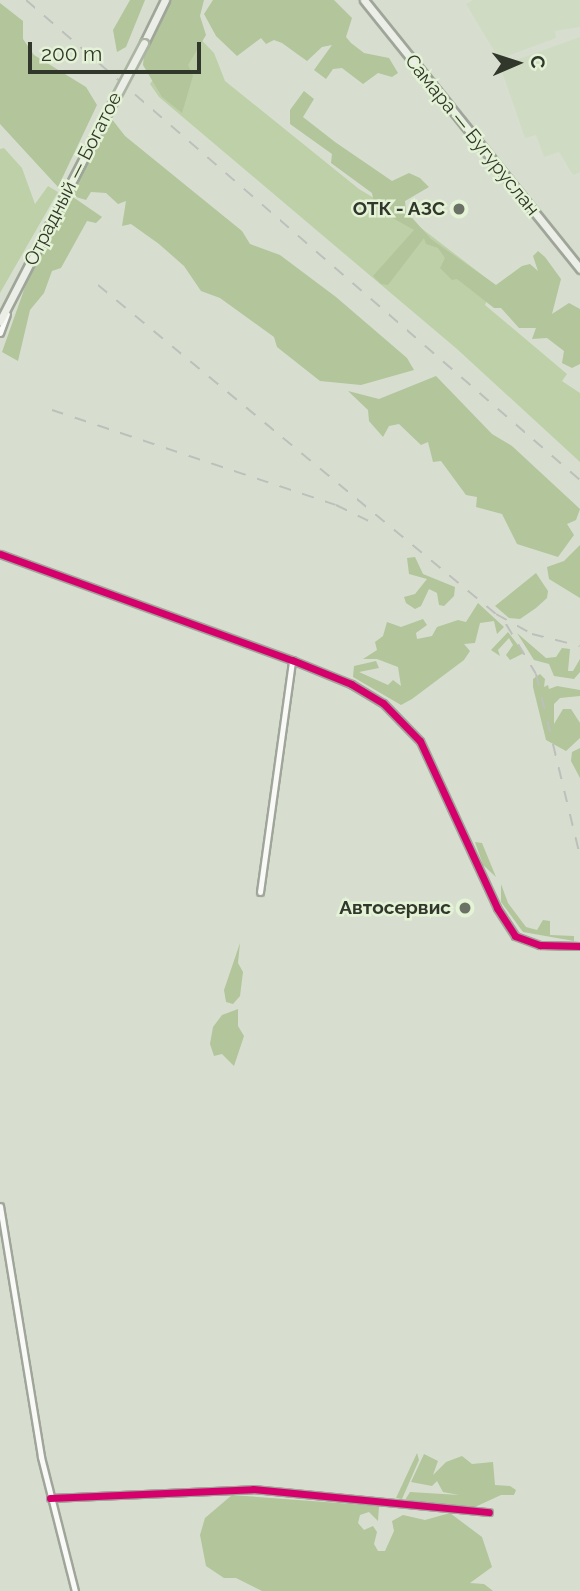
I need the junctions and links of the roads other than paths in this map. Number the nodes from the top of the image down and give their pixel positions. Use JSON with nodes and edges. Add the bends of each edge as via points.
{"nodes":[{"id":1,"x":165,"y":0,"type":"edge"},
{"id":2,"x":364,"y":0,"type":"edge"},
{"id":3,"x":580,"y":269,"type":"edge"},
{"id":4,"x":13,"y":294,"type":"junction"},
{"id":5,"x":0,"y":320,"type":"edge"},
{"id":6,"x":0,"y":333,"type":"edge"},
{"id":7,"x":0,"y":554,"type":"edge"},
{"id":8,"x":292,"y":660,"type":"junction"},
{"id":9,"x":260,"y":892,"type":"dead end"},
{"id":10,"x":580,"y":946,"type":"edge"},
{"id":11,"x":0,"y":1206,"type":"edge"},
{"id":12,"x":50,"y":1498,"type":"junction"},
{"id":13,"x":489,"y":1512,"type":"dead end"},
{"id":14,"x":75,"y":1591,"type":"edge"}],
"edges":[{"from":1,"to":4,"type":"main road","name":"Отрадный — Богатое","bridge":true},
{"from":2,"to":3,"type":"main road","name":"Самара — Бугуруслан"},
{"from":4,"to":5,"type":"main road","name":"Отрадный — Богатое"},
{"from":4,"to":6,"type":"street"},
{"from":7,"to":8,"type":"street"},
{"from":8,"to":9,"type":"street"},
{"from":8,"to":10,"type":"street","via":[[367,692],[412,729],[515,936],[540,945]]},
{"from":11,"to":12,"type":"street"},
{"from":12,"to":13,"type":"street","via":[[253,1489]]},
{"from":12,"to":14,"type":"street"}]}
